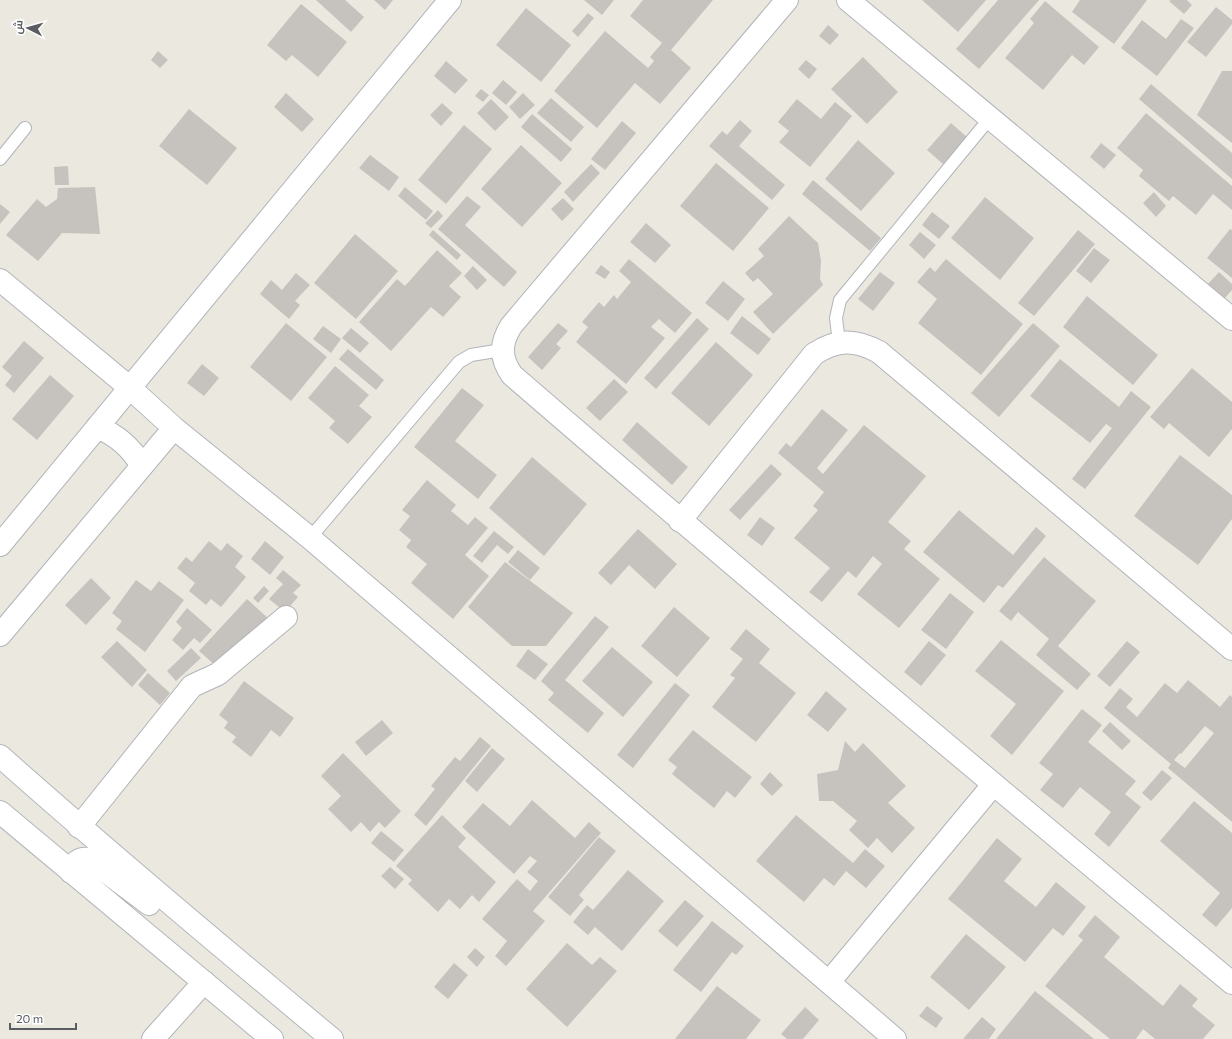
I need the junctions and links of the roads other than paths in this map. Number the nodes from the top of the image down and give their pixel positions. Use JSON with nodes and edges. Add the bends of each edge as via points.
{"nodes":[{"id":1,"x":450,"y":0,"type":"edge"},
{"id":2,"x":787,"y":0,"type":"edge"},
{"id":3,"x":848,"y":0,"type":"edge"},
{"id":4,"x":990,"y":118,"type":"junction"},
{"id":5,"x":25,"y":128,"type":"dead end"},
{"id":6,"x":0,"y":159,"type":"edge"},
{"id":7,"x":0,"y":280,"type":"edge"},
{"id":8,"x":1232,"y":318,"type":"edge"},
{"id":9,"x":839,"y":342,"type":"junction"},
{"id":10,"x":502,"y":350,"type":"junction"},
{"id":11,"x":129,"y":387,"type":"junction"},
{"id":12,"x":97,"y":427,"type":"junction"},
{"id":13,"x":174,"y":428,"type":"junction"},
{"id":14,"x":142,"y":466,"type":"junction"},
{"id":15,"x":680,"y":520,"type":"junction"},
{"id":16,"x":310,"y":538,"type":"junction"},
{"id":17,"x":0,"y":545,"type":"edge"},
{"id":18,"x":286,"y":617,"type":"dead end"},
{"id":19,"x":2,"y":628,"type":"edge"},
{"id":20,"x":1232,"y":649,"type":"edge"},
{"id":21,"x":0,"y":756,"type":"edge"},
{"id":22,"x":993,"y":785,"type":"junction"},
{"id":23,"x":0,"y":812,"type":"edge"},
{"id":24,"x":79,"y":827,"type":"junction"},
{"id":25,"x":72,"y":872,"type":"junction"},
{"id":26,"x":190,"y":922,"type":"junction"},
{"id":27,"x":204,"y":982,"type":"junction"},
{"id":28,"x":828,"y":982,"type":"junction"},
{"id":29,"x":1232,"y":983,"type":"edge"},
{"id":30,"x":153,"y":1039,"type":"edge"},
{"id":31,"x":272,"y":1039,"type":"edge"},
{"id":32,"x":332,"y":1039,"type":"edge"},
{"id":33,"x":895,"y":1039,"type":"edge"}],
"edges":[{"from":1,"to":11,"type":"street"},
{"from":2,"to":10,"type":"street","via":[[510,326]]},
{"from":3,"to":4,"type":"street"},
{"from":4,"to":8,"type":"street"},
{"from":4,"to":9,"type":"lane","via":[[840,300],[836,318]]},
{"from":5,"to":6,"type":"lane"},
{"from":7,"to":11,"type":"street"},
{"from":9,"to":15,"type":"street","via":[[825,346],[814,354]]},
{"from":9,"to":20,"type":"street","via":[[867,345],[879,352]]},
{"from":10,"to":15,"type":"street","via":[[503,359],[512,375]]},
{"from":10,"to":16,"type":"lane","via":[[471,355],[460,362]]},
{"from":11,"to":12,"type":"street"},
{"from":11,"to":13,"type":"street"},
{"from":12,"to":14,"type":"street","via":[[124,442]]},
{"from":12,"to":17,"type":"street"},
{"from":13,"to":14,"type":"street"},
{"from":13,"to":16,"type":"street"},
{"from":14,"to":19,"type":"street"},
{"from":15,"to":22,"type":"street"},
{"from":16,"to":28,"type":"street"},
{"from":18,"to":24,"type":"street","via":[[218,674],[192,686]]},
{"from":21,"to":24,"type":"street"},
{"from":22,"to":28,"type":"street"},
{"from":22,"to":29,"type":"street"},
{"from":23,"to":25,"type":"street"},
{"from":24,"to":26,"type":"street"},
{"from":25,"to":26,"type":"street","via":[[73,866],[79,860],[89,859],[145,901]]},
{"from":25,"to":27,"type":"street"},
{"from":26,"to":32,"type":"street"},
{"from":27,"to":30,"type":"street"},
{"from":27,"to":31,"type":"street"},
{"from":28,"to":33,"type":"street"}]}
